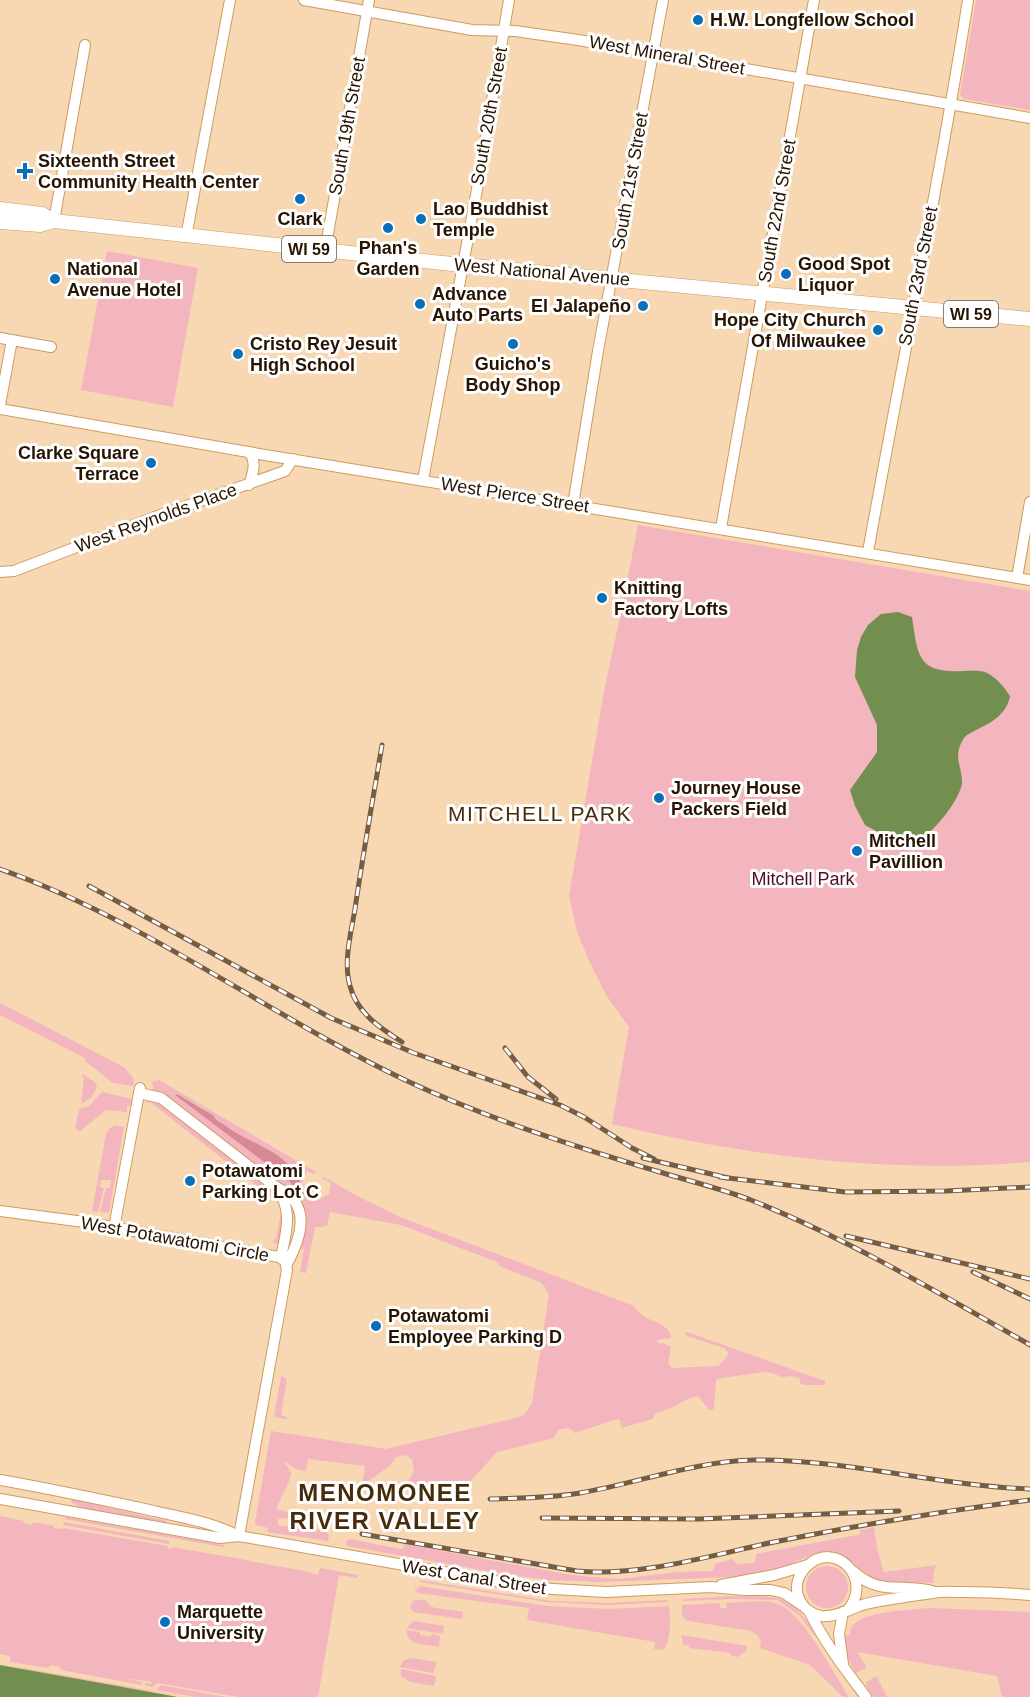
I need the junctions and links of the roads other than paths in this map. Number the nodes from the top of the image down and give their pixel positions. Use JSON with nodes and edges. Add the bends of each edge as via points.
{"nodes":[{"id":1,"x":230,"y":0,"type":"edge"},
{"id":2,"x":304,"y":0,"type":"edge"},
{"id":3,"x":508,"y":0,"type":"edge"},
{"id":4,"x":663,"y":0,"type":"edge"},
{"id":5,"x":814,"y":0,"type":"edge"},
{"id":6,"x":968,"y":0,"type":"edge"},
{"id":7,"x":368,"y":6,"type":"edge"},
{"id":8,"x":503,"y":31,"type":"junction"},
{"id":9,"x":85,"y":45,"type":"dead end"},
{"id":10,"x":653,"y":53,"type":"junction"},
{"id":11,"x":800,"y":78,"type":"junction"},
{"id":12,"x":952,"y":104,"type":"junction"},
{"id":13,"x":1030,"y":118,"type":"edge"},
{"id":14,"x":0,"y":208,"type":"edge"},
{"id":15,"x":54,"y":221,"type":"junction"},
{"id":16,"x":0,"y":222,"type":"edge"},
{"id":17,"x":186,"y":237,"type":"junction"},
{"id":18,"x":325,"y":251,"type":"junction"},
{"id":19,"x":462,"y":265,"type":"junction"},
{"id":20,"x":612,"y":279,"type":"junction"},
{"id":21,"x":763,"y":294,"type":"junction"},
{"id":22,"x":912,"y":309,"type":"junction"},
{"id":23,"x":1030,"y":319,"type":"edge"},
{"id":24,"x":0,"y":338,"type":"edge"},
{"id":25,"x":12,"y":340,"type":"junction"},
{"id":26,"x":51,"y":347,"type":"dead end"},
{"id":27,"x":0,"y":407,"type":"edge"},
{"id":28,"x":249,"y":452,"type":"junction"},
{"id":29,"x":292,"y":459,"type":"junction"},
{"id":30,"x":423,"y":480,"type":"junction"},
{"id":31,"x":249,"y":485,"type":"junction"},
{"id":32,"x":1030,"y":502,"type":"edge"},
{"id":33,"x":573,"y":505,"type":"junction"},
{"id":34,"x":721,"y":528,"type":"junction"},
{"id":35,"x":868,"y":552,"type":"junction"},
{"id":36,"x":0,"y":572,"type":"edge"},
{"id":37,"x":1017,"y":578,"type":"junction"},
{"id":38,"x":1030,"y":580,"type":"edge"},
{"id":39,"x":0,"y":1211,"type":"edge"},
{"id":40,"x":114,"y":1228,"type":"junction"},
{"id":41,"x":284,"y":1261,"type":"junction"},
{"id":42,"x":3,"y":1481,"type":"edge"},
{"id":43,"x":64,"y":1491,"type":"junction"},
{"id":44,"x":2,"y":1499,"type":"edge"},
{"id":45,"x":61,"y":1510,"type":"junction"},
{"id":46,"x":239,"y":1536,"type":"junction"},
{"id":47,"x":808,"y":1565,"type":"junction"},
{"id":48,"x":851,"y":1570,"type":"junction"},
{"id":49,"x":711,"y":1587,"type":"junction"},
{"id":50,"x":935,"y":1592,"type":"junction"},
{"id":51,"x":1030,"y":1595,"type":"edge"},
{"id":52,"x":806,"y":1608,"type":"junction"},
{"id":53,"x":845,"y":1611,"type":"junction"},
{"id":54,"x":843,"y":1664,"type":"junction"},
{"id":55,"x":866,"y":1697,"type":"edge"}],
"edges":[{"from":1,"to":17,"type":"street"},
{"from":2,"to":7,"type":"street","name":"West Mineral Street"},
{"from":3,"to":8,"type":"street","name":"South 20th Street"},
{"from":4,"to":10,"type":"street","name":"South 21st Street"},
{"from":5,"to":11,"type":"street","name":"South 22nd Street"},
{"from":6,"to":12,"type":"street","name":"South 23rd Street"},
{"from":7,"to":8,"type":"street","name":"West Mineral Street","via":[[472,30]]},
{"from":7,"to":18,"type":"street","name":"South 19th Street"},
{"from":8,"to":10,"type":"street","name":"West Mineral Street"},
{"from":8,"to":19,"type":"street","name":"South 20th Street"},
{"from":9,"to":15,"type":"street"},
{"from":10,"to":11,"type":"street","name":"West Mineral Street"},
{"from":10,"to":20,"type":"street","name":"South 21st Street"},
{"from":11,"to":12,"type":"street","name":"West Mineral Street"},
{"from":11,"to":21,"type":"street","name":"South 22nd Street"},
{"from":12,"to":13,"type":"street","name":"West Mineral Street"},
{"from":12,"to":22,"type":"street","name":"South 23rd Street"},
{"from":14,"to":15,"type":"main road","name":"West National Avenue","number":"WI 59","via":[[42,214]]},
{"from":15,"to":16,"type":"main road","name":"West National Avenue","number":"WI 59","via":[[40,225]]},
{"from":15,"to":17,"type":"main road","name":"West National Avenue","number":"WI 59"},
{"from":17,"to":18,"type":"main road","name":"West National Avenue","number":"WI 59"},
{"from":18,"to":19,"type":"main road","name":"West National Avenue","number":"WI 59"},
{"from":19,"to":20,"type":"main road","name":"West National Avenue","number":"WI 59"},
{"from":19,"to":30,"type":"street","name":"South 20th Street"},
{"from":20,"to":21,"type":"main road","name":"West National Avenue","number":"WI 59"},
{"from":20,"to":33,"type":"street","name":"South 21st Street"},
{"from":21,"to":22,"type":"main road","name":"West National Avenue","number":"WI 59"},
{"from":21,"to":34,"type":"street","name":"South 22nd Street"},
{"from":22,"to":23,"type":"main road","name":"West National Avenue","number":"WI 59"},
{"from":22,"to":35,"type":"street","name":"South 23rd Street"},
{"from":24,"to":25,"type":"street"},
{"from":25,"to":26,"type":"street"},
{"from":25,"to":27,"type":"street"},
{"from":27,"to":28,"type":"street","name":"West Pierce Street"},
{"from":28,"to":29,"type":"street","name":"West Pierce Street"},
{"from":28,"to":31,"type":"street","via":[[254,465]]},
{"from":29,"to":30,"type":"street","name":"West Pierce Street"},
{"from":29,"to":31,"type":"street","name":"West Reynolds Place","via":[[285,471]]},
{"from":30,"to":33,"type":"street","name":"West Pierce Street"},
{"from":31,"to":36,"type":"street","name":"West Reynolds Place","via":[[14,571]]},
{"from":32,"to":37,"type":"street"},
{"from":33,"to":34,"type":"street","name":"West Pierce Street"},
{"from":34,"to":35,"type":"street","name":"West Pierce Street"},
{"from":35,"to":37,"type":"street","name":"West Pierce Street"},
{"from":37,"to":38,"type":"street","name":"West Pierce Street"},
{"from":39,"to":40,"type":"street","name":"West Potawatomi Circle"},
{"from":40,"to":41,"type":"street","name":"West Potawatomi Circle"},
{"from":40,"to":41,"type":"street","via":[[139,1091],[161,1098],[294,1198],[301,1213],[296,1247]]},
{"from":41,"to":46,"type":"street","name":"West Potawatomi Circle"},
{"from":42,"to":43,"type":"street","name":"West Canal Street"},
{"from":42,"to":44,"type":"street"},
{"from":43,"to":45,"type":"street"},
{"from":43,"to":46,"type":"street","name":"West Canal Street","via":[[222,1527]]},
{"from":44,"to":45,"type":"street","name":"West Canal Street"},
{"from":45,"to":46,"type":"street","name":"West Canal Street","via":[[220,1538]]},
{"from":46,"to":49,"type":"street","name":"West Canal Street","via":[[541,1589],[606,1592]]},
{"from":47,"to":48,"type":"street","via":[[822,1558],[834,1558]]},
{"from":47,"to":49,"type":"street","name":"West Canal Street"},
{"from":47,"to":52,"type":"street","via":[[797,1582],[797,1596]]},
{"from":48,"to":50,"type":"street","via":[[876,1586]]},
{"from":48,"to":53,"type":"street","via":[[857,1591]]},
{"from":49,"to":52,"type":"street","name":"West Canal Street","via":[[778,1591]]},
{"from":50,"to":51,"type":"street"},
{"from":50,"to":53,"type":"street"},
{"from":52,"to":53,"type":"street","via":[[822,1616]]},
{"from":52,"to":54,"type":"street"},
{"from":53,"to":54,"type":"street","via":[[839,1634]]},
{"from":54,"to":55,"type":"street"}]}
